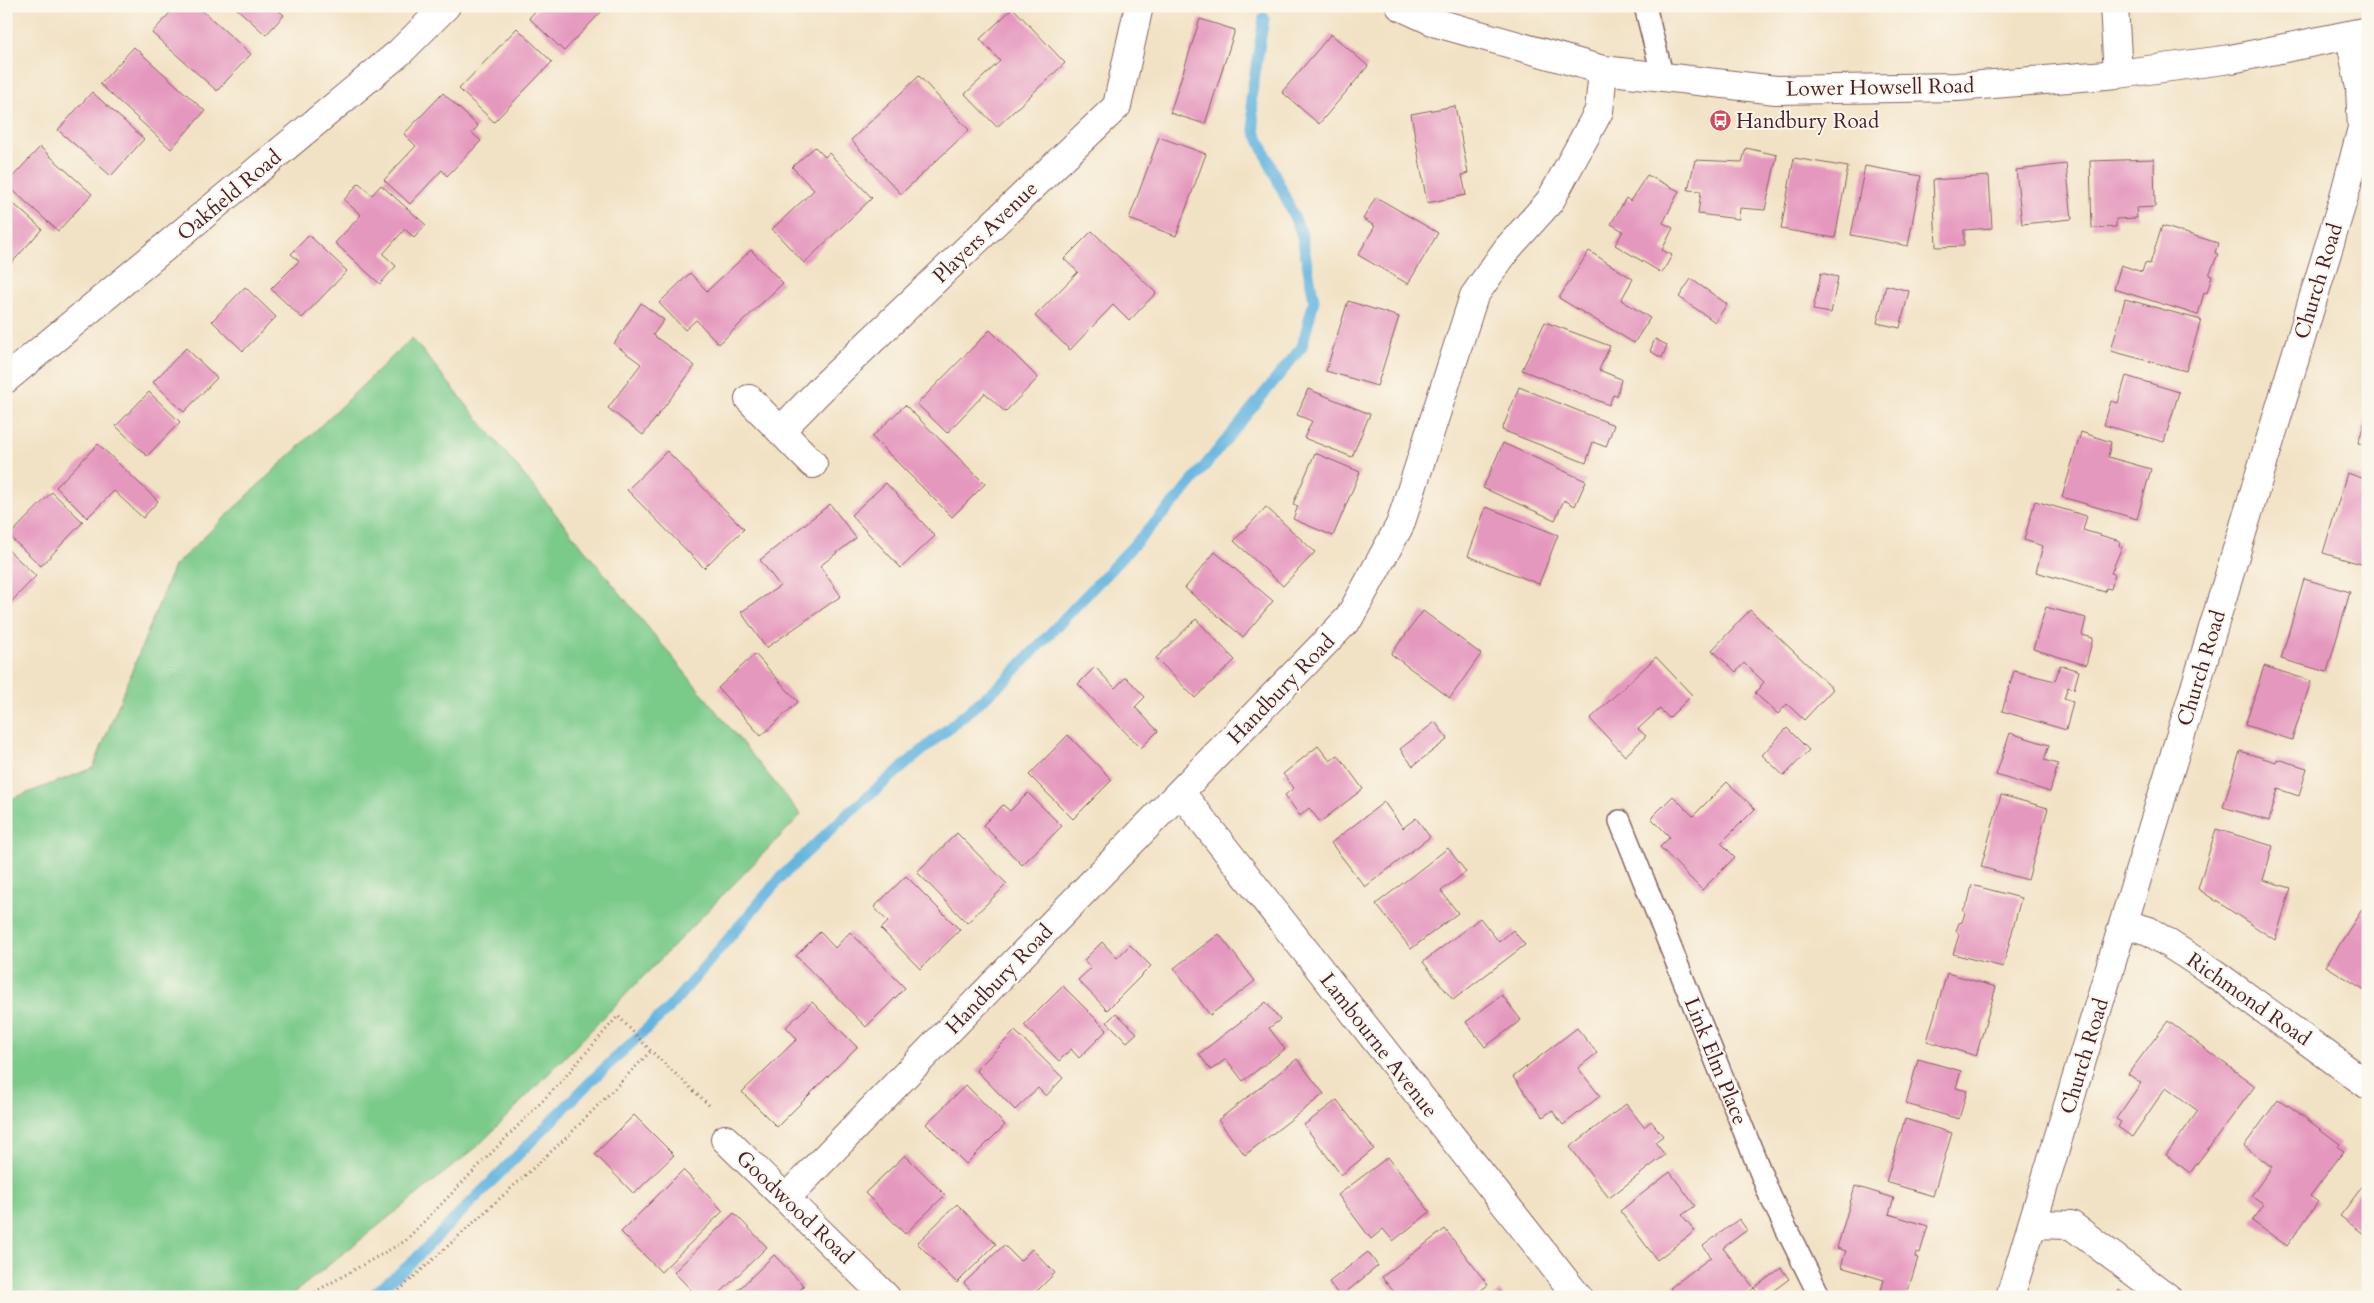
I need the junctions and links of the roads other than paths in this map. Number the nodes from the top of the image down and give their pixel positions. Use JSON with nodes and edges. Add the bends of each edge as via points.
{"nodes":[{"id":1,"x":446,"y":6,"type":"edge"},
{"id":2,"x":1139,"y":6,"type":"edge"},
{"id":3,"x":1400,"y":6,"type":"edge"},
{"id":4,"x":1645,"y":6,"type":"edge"},
{"id":5,"x":2114,"y":6,"type":"edge"},
{"id":6,"x":2359,"y":34,"type":"edge"},
{"id":7,"x":1603,"y":70,"type":"junction"},
{"id":8,"x":2118,"y":74,"type":"junction"},
{"id":9,"x":1664,"y":78,"type":"junction"},
{"id":10,"x":6,"y":378,"type":"edge"},
{"id":11,"x":749,"y":399,"type":"dead end"},
{"id":12,"x":781,"y":430,"type":"junction"},
{"id":13,"x":813,"y":464,"type":"dead end"},
{"id":14,"x":1181,"y":793,"type":"junction"},
{"id":15,"x":1620,"y":821,"type":"dead end"},
{"id":16,"x":2125,"y":924,"type":"junction"},
{"id":17,"x":2368,"y":1085,"type":"edge"},
{"id":18,"x":725,"y":1139,"type":"road end"},
{"id":19,"x":786,"y":1198,"type":"junction"},
{"id":20,"x":2033,"y":1224,"type":"junction"},
{"id":21,"x":886,"y":1297,"type":"edge"},
{"id":22,"x":1578,"y":1297,"type":"edge"},
{"id":23,"x":1820,"y":1297,"type":"edge"},
{"id":24,"x":2010,"y":1297,"type":"edge"},
{"id":25,"x":2167,"y":1297,"type":"edge"}],
"edges":[{"from":1,"to":10,"type":"street","name":"Oakfield Road","via":[[400,52]]},
{"from":2,"to":12,"type":"street","name":"Players Avenue","via":[[1117,106]]},
{"from":3,"to":7,"type":"street","name":"Lower Howsell Road","via":[[1437,23]]},
{"from":4,"to":9,"type":"lane"},
{"from":5,"to":8,"type":"street"},
{"from":6,"to":8,"type":"street","name":"Lower Howsell Road","via":[[2231,59]]},
{"from":6,"to":16,"type":"street","name":"Church Road","via":[[2362,128]]},
{"from":7,"to":9,"type":"street","name":"Lower Howsell Road"},
{"from":7,"to":14,"type":"street","name":"Handbury Road","via":[[1599,111],[1554,193],[1507,249],[1474,296],[1400,525],[1350,618]]},
{"from":8,"to":9,"type":"street","name":"Lower Howsell Road","via":[[1957,87],[1776,90]]},
{"from":11,"to":12,"type":"street"},
{"from":12,"to":13,"type":"street"},
{"from":14,"to":19,"type":"street","name":"Handbury Road"},
{"from":14,"to":22,"type":"street","name":"Lambourne Avenue"},
{"from":15,"to":23,"type":"lane","name":"Link Elm Place","via":[[1770,1196]]},
{"from":16,"to":17,"type":"street","name":"Richmond Road","via":[[2150,931],[2214,973]]},
{"from":16,"to":20,"type":"street","name":"Church Road"},
{"from":18,"to":19,"type":"street","name":"Goodwood Road"},
{"from":19,"to":21,"type":"street","name":"Goodwood Road"},
{"from":20,"to":24,"type":"street","name":"Church Road"},
{"from":20,"to":25,"type":"street","via":[[2070,1226]]}]}
